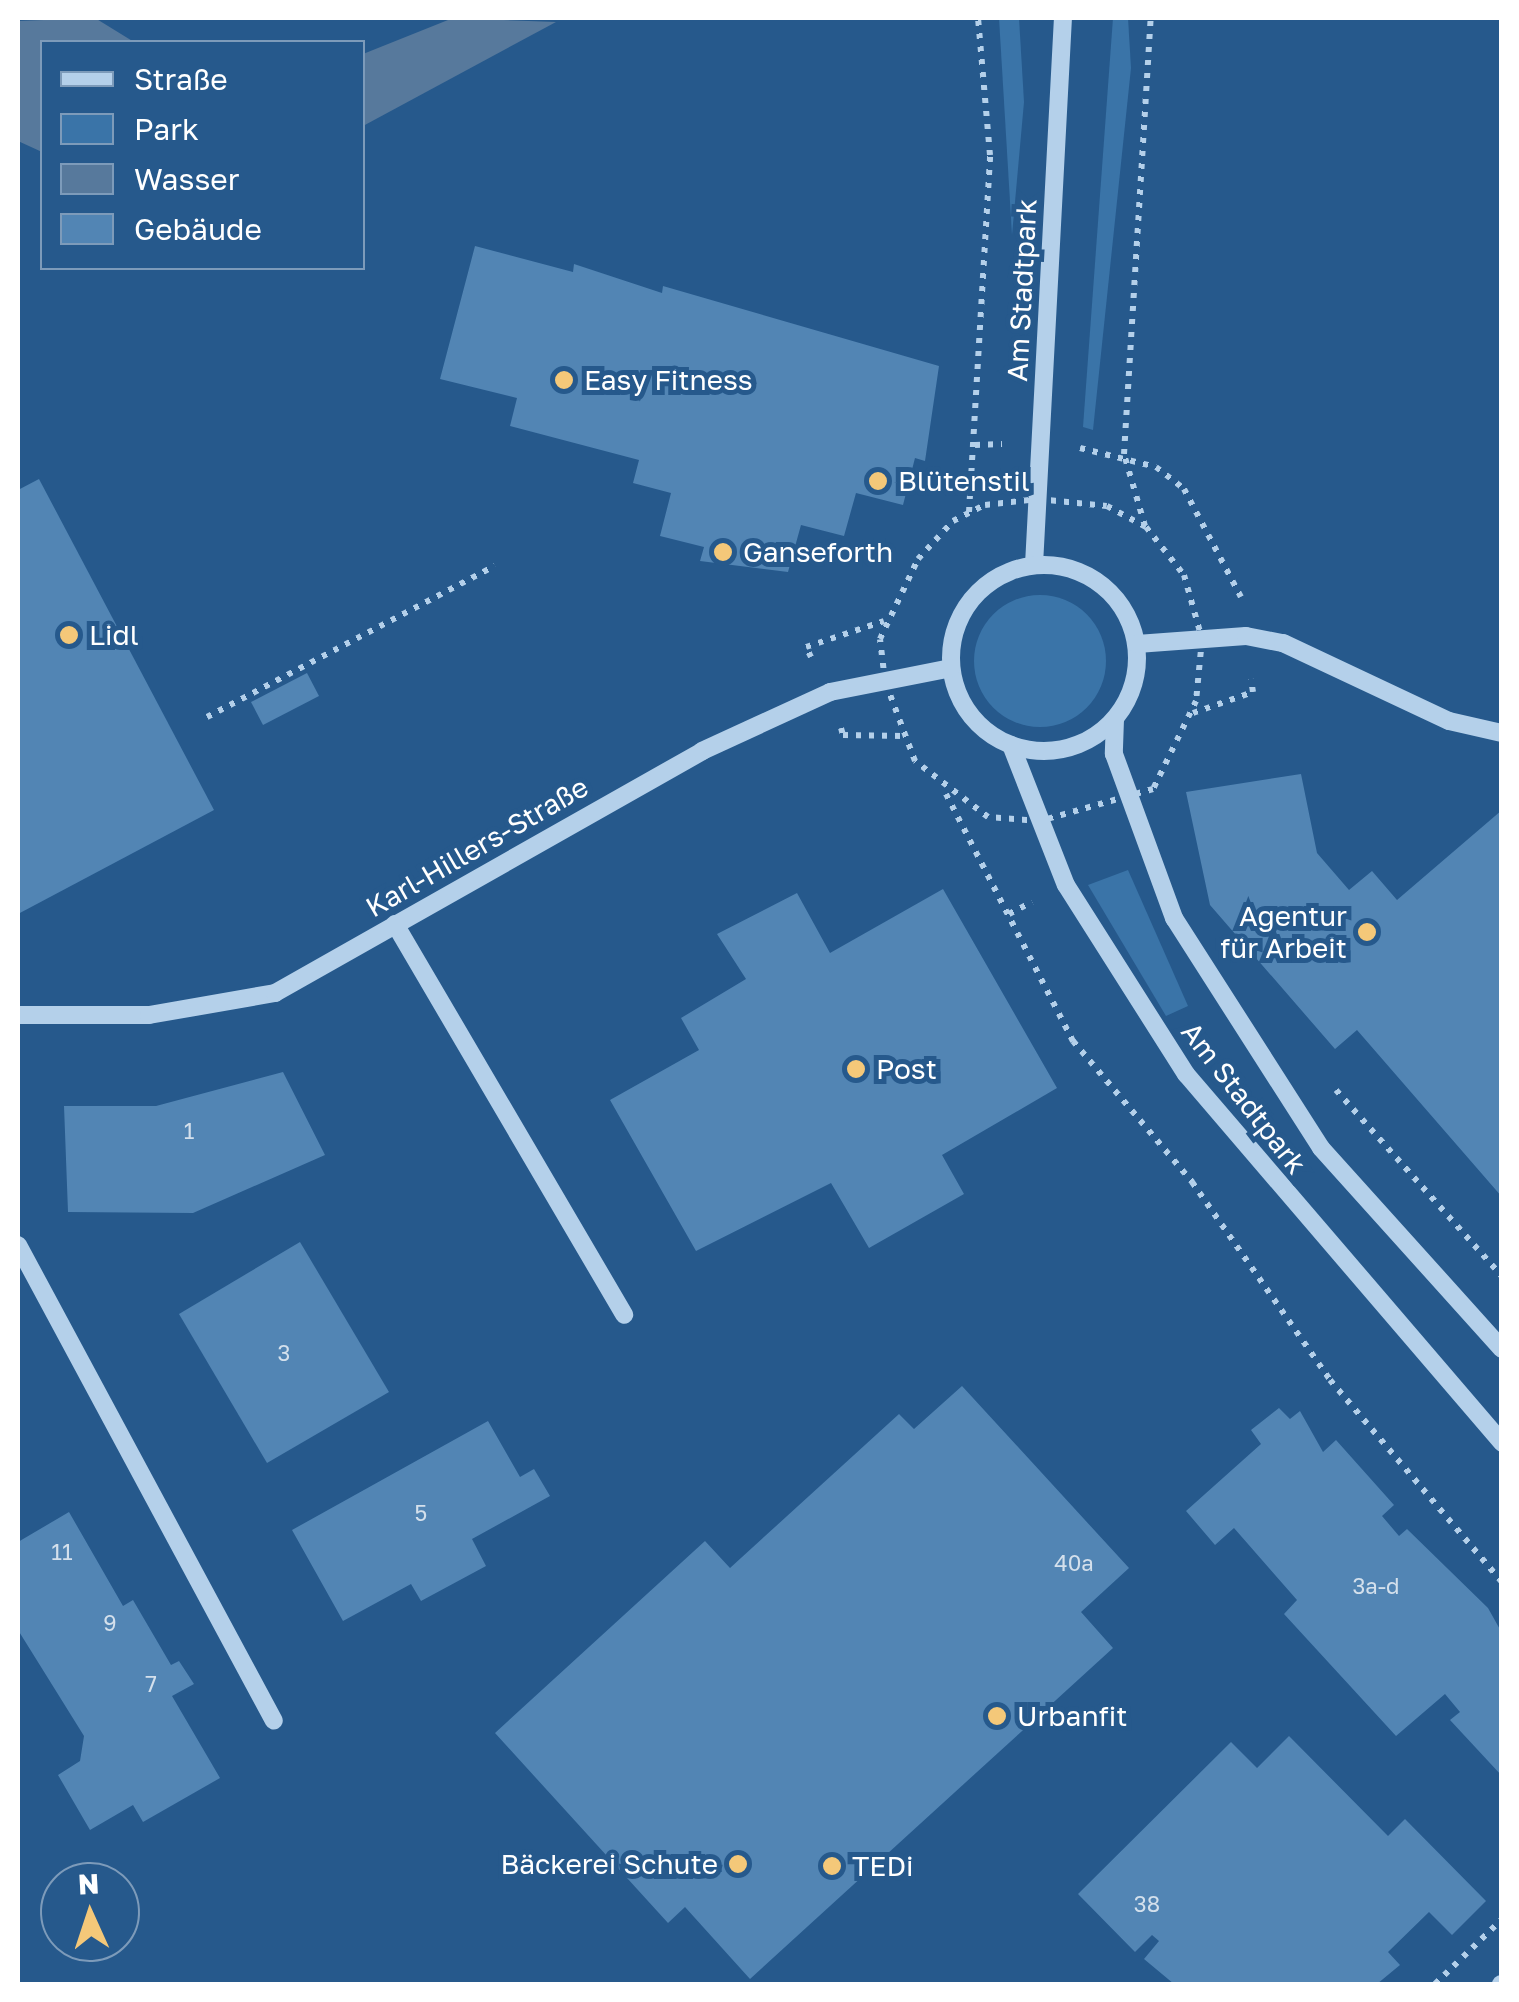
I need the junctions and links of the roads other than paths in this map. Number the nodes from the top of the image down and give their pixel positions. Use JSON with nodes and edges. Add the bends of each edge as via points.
{"nodes":[{"id":1,"x":1064,"y":18,"type":"edge"},
{"id":2,"x":1034,"y":565,"type":"junction"},
{"id":3,"x":1137,"y":644,"type":"junction"},
{"id":4,"x":951,"y":668,"type":"junction"},
{"id":5,"x":1115,"y":719,"type":"junction"},
{"id":6,"x":1502,"y":733,"type":"edge"},
{"id":7,"x":1010,"y":745,"type":"junction"},
{"id":8,"x":395,"y":924,"type":"junction"},
{"id":9,"x":18,"y":1015,"type":"edge"},
{"id":10,"x":18,"y":1245,"type":"edge"},
{"id":11,"x":624,"y":1315,"type":"dead end"},
{"id":12,"x":1502,"y":1349,"type":"edge"},
{"id":13,"x":1502,"y":1443,"type":"edge"},
{"id":14,"x":274,"y":1721,"type":"dead end"}],
"edges":[{"from":1,"to":2,"type":"street","name":"Am Stadtpark"},
{"from":2,"to":3,"type":"street","via":[[1063,566],[1112,593]]},
{"from":2,"to":4,"type":"street","via":[[1006,573],[972,600],[952,638]]},
{"from":3,"to":5,"type":"street","via":[[1130,696]]},
{"from":3,"to":6,"type":"street","via":[[1246,636]]},
{"from":4,"to":7,"type":"street","via":[[970,715]]},
{"from":4,"to":8,"type":"street","name":"Karl-Hillers-Straße","via":[[830,692],[702,751]]},
{"from":5,"to":7,"type":"street","via":[[1067,749]]},
{"from":5,"to":12,"type":"street","name":"Am Stadtpark","via":[[1127,798],[1174,918],[1321,1148]]},
{"from":7,"to":13,"type":"street","name":"Am Stadtpark","via":[[1099,948],[1186,1074]]},
{"from":8,"to":9,"type":"street","name":"Karl-Hillers-Straße","via":[[275,993],[149,1015]]},
{"from":8,"to":11,"type":"street"},
{"from":10,"to":14,"type":"street"}]}
